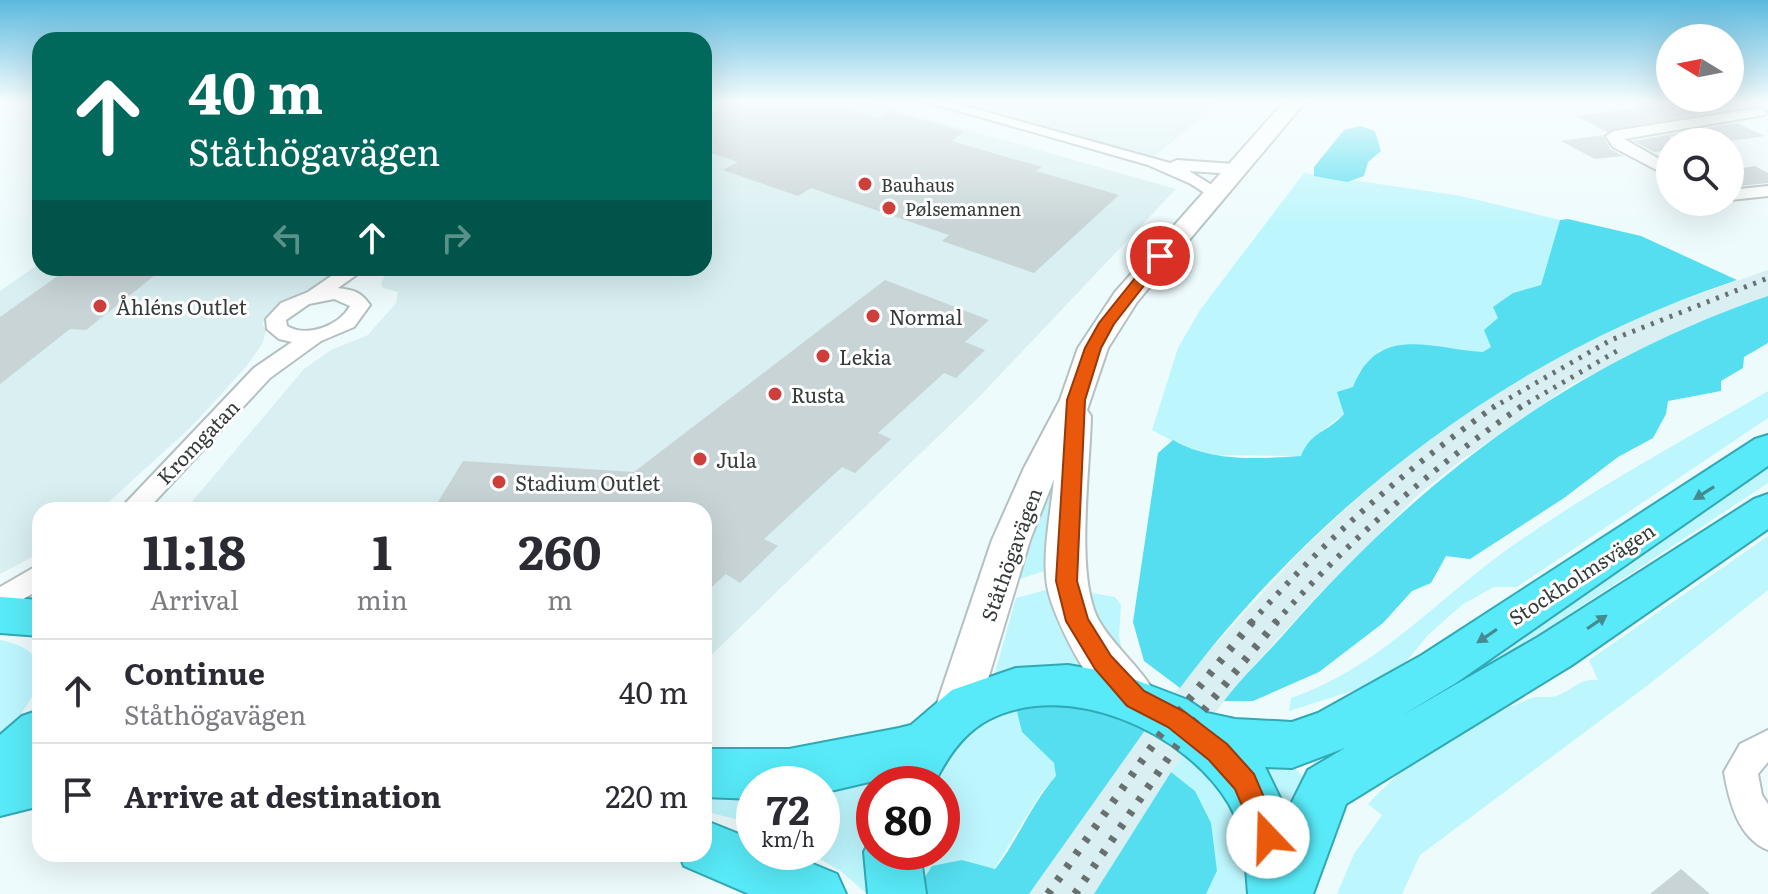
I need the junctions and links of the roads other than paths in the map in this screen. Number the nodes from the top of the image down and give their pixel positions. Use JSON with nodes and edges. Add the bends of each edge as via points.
{"nodes":[{"id":1,"x":1084,"y":143,"type":"edge"},
{"id":2,"x":1258,"y":143,"type":"edge"},
{"id":3,"x":1618,"y":143,"type":"edge"},
{"id":4,"x":1154,"y":162,"type":"junction"},
{"id":5,"x":1656,"y":164,"type":"edge"},
{"id":6,"x":1234,"y":169,"type":"junction"},
{"id":7,"x":1768,"y":191,"type":"edge"},
{"id":8,"x":1214,"y":194,"type":"junction"},
{"id":9,"x":1744,"y":194,"type":"edge"},
{"id":10,"x":343,"y":276,"type":"edge"},
{"id":11,"x":361,"y":276,"type":"edge"},
{"id":12,"x":312,"y":296,"type":"junction"},
{"id":13,"x":352,"y":296,"type":"junction"},
{"id":14,"x":282,"y":333,"type":"junction"},
{"id":15,"x":316,"y":335,"type":"junction"},
{"id":16,"x":262,"y":373,"type":"junction"},
{"id":17,"x":1076,"y":400,"type":"junction"},
{"id":18,"x":1768,"y":448,"type":"edge"},
{"id":19,"x":140,"y":502,"type":"edge"},
{"id":20,"x":1768,"y":509,"type":"edge"},
{"id":21,"x":32,"y":585,"type":"edge"},
{"id":22,"x":32,"y":595,"type":"edge"},
{"id":23,"x":11,"y":612,"type":"edge"},
{"id":24,"x":1135,"y":698,"type":"junction"},
{"id":25,"x":1410,"y":712,"type":"junction"},
{"id":26,"x":1198,"y":734,"type":"junction"},
{"id":27,"x":32,"y":739,"type":"edge"},
{"id":28,"x":1768,"y":745,"type":"edge"},
{"id":29,"x":930,"y":746,"type":"edge"},
{"id":30,"x":0,"y":768,"type":"edge"},
{"id":31,"x":712,"y":774,"type":"edge"},
{"id":32,"x":32,"y":784,"type":"edge"},
{"id":33,"x":0,"y":791,"type":"edge"},
{"id":34,"x":1768,"y":833,"type":"edge"},
{"id":35,"x":712,"y":850,"type":"edge"},
{"id":36,"x":894,"y":870,"type":"edge"},
{"id":37,"x":1288,"y":879,"type":"edge"},
{"id":38,"x":817,"y":894,"type":"edge"},
{"id":39,"x":897,"y":894,"type":"edge"}],
"edges":[{"from":1,"to":4,"type":"street"},
{"from":2,"to":6,"type":"main road","name":"Ståthögavägen"},
{"from":3,"to":5,"type":"street"},
{"from":4,"to":6,"type":"street"},
{"from":4,"to":8,"type":"street","via":[[1188,175]]},
{"from":6,"to":8,"type":"main road","name":"Ståthögavägen"},
{"from":7,"to":9,"type":"street"},
{"from":8,"to":17,"type":"main road","name":"Ståthögavägen","via":[[1107,323]]},
{"from":10,"to":12,"type":"street"},
{"from":11,"to":13,"type":"street"},
{"from":12,"to":13,"type":"street"},
{"from":12,"to":14,"type":"street","name":"Kromgatan","via":[[279,315],[276,323]]},
{"from":13,"to":15,"type":"street","name":"Kromgatan","via":[[360,305],[353,318]]},
{"from":14,"to":15,"type":"street"},
{"from":14,"to":16,"type":"street","name":"Kromgatan"},
{"from":15,"to":16,"type":"street","name":"Kromgatan"},
{"from":16,"to":19,"type":"street","name":"Kromgatan"},
{"from":17,"to":24,"type":"main road","name":"Ståthögavägen","via":[[1066,581],[1090,643]]},
{"from":17,"to":29,"type":"main road","name":"Ståthögavägen","via":[[1041,468]]},
{"from":18,"to":25,"type":"highway","name":"Stockholmsvägen","one_way":true},
{"from":25,"to":20,"type":"highway","name":"Stockholmsvägen","one_way":true,"via":[[1555,651]]},
{"from":21,"to":23,"type":"street"},
{"from":22,"to":23,"type":"street"},
{"from":24,"to":26,"type":"highway"},
{"from":24,"to":29,"type":"highway","via":[[1091,688],[1031,685],[979,700]]},
{"from":25,"to":26,"type":"highway","name":"Stockholmsvägen","via":[[1292,745]]},
{"from":25,"to":37,"type":"highway","name":"Stockholmsvägen"},
{"from":26,"to":37,"type":"highway","via":[[1245,782],[1263,818],[1273,856]]},
{"from":27,"to":30,"type":"highway"},
{"from":28,"to":34,"type":"street","via":[[1752,754],[1741,772],[1746,801]]},
{"from":29,"to":31,"type":"highway","via":[[789,774]]},
{"from":32,"to":33,"type":"highway"},
{"from":35,"to":38,"type":"highway"},
{"from":36,"to":39,"type":"highway"}]}
